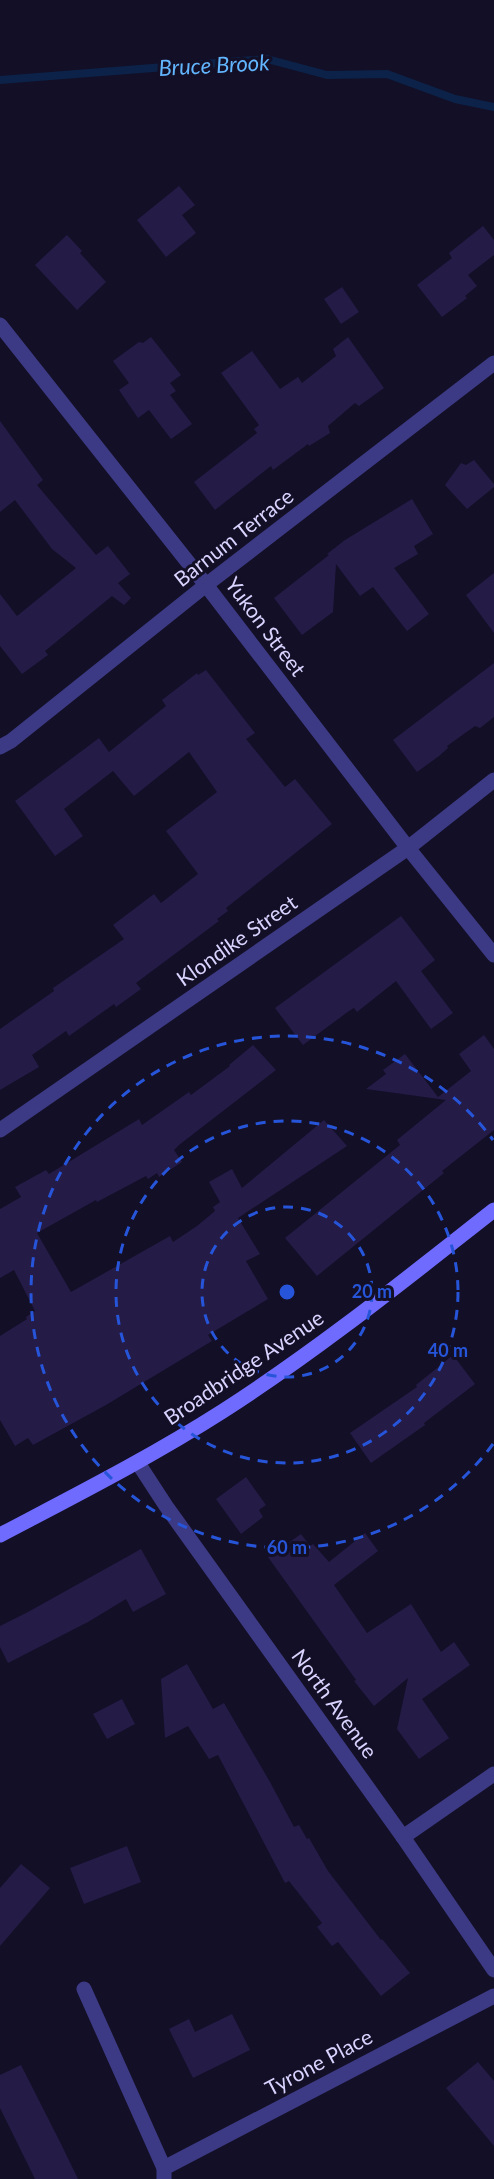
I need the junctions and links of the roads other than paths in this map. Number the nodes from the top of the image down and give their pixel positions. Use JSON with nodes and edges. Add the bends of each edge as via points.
{"nodes":[{"id":1,"x":0,"y":325,"type":"edge"},
{"id":2,"x":494,"y":363,"type":"edge"},
{"id":3,"x":206,"y":585,"type":"junction"},
{"id":4,"x":0,"y":747,"type":"edge"},
{"id":5,"x":494,"y":780,"type":"edge"},
{"id":6,"x":408,"y":848,"type":"junction"},
{"id":7,"x":494,"y":955,"type":"edge"},
{"id":8,"x":0,"y":1130,"type":"edge"},
{"id":9,"x":494,"y":1210,"type":"edge"},
{"id":10,"x":138,"y":1463,"type":"junction"},
{"id":11,"x":0,"y":1535,"type":"edge"},
{"id":12,"x":494,"y":1774,"type":"edge"},
{"id":13,"x":403,"y":1837,"type":"junction"},
{"id":14,"x":494,"y":1970,"type":"edge"},
{"id":15,"x":84,"y":1989,"type":"dead end"},
{"id":16,"x":494,"y":1996,"type":"edge"},
{"id":17,"x":164,"y":2174,"type":"edge"}],
"edges":[{"from":1,"to":3,"type":"street","name":"Yukon Street"},
{"from":2,"to":3,"type":"street","name":"Barnum Terrace"},
{"from":3,"to":4,"type":"street","name":"Barnum Terrace"},
{"from":3,"to":6,"type":"street","name":"Yukon Street"},
{"from":5,"to":6,"type":"street","name":"Klondike Street"},
{"from":6,"to":7,"type":"street","name":"Yukon Street"},
{"from":6,"to":8,"type":"street","name":"Klondike Street"},
{"from":9,"to":10,"type":"main road","name":"Broadbridge Avenue","via":[[366,1310],[224,1410]]},
{"from":10,"to":11,"type":"main road","name":"Broadbridge Avenue"},
{"from":10,"to":13,"type":"street","name":"North Avenue"},
{"from":12,"to":13,"type":"street"},
{"from":13,"to":14,"type":"street","name":"North Avenue"},
{"from":15,"to":17,"type":"street","name":"Tyrone Place"},
{"from":16,"to":17,"type":"street","name":"Tyrone Place"}]}
